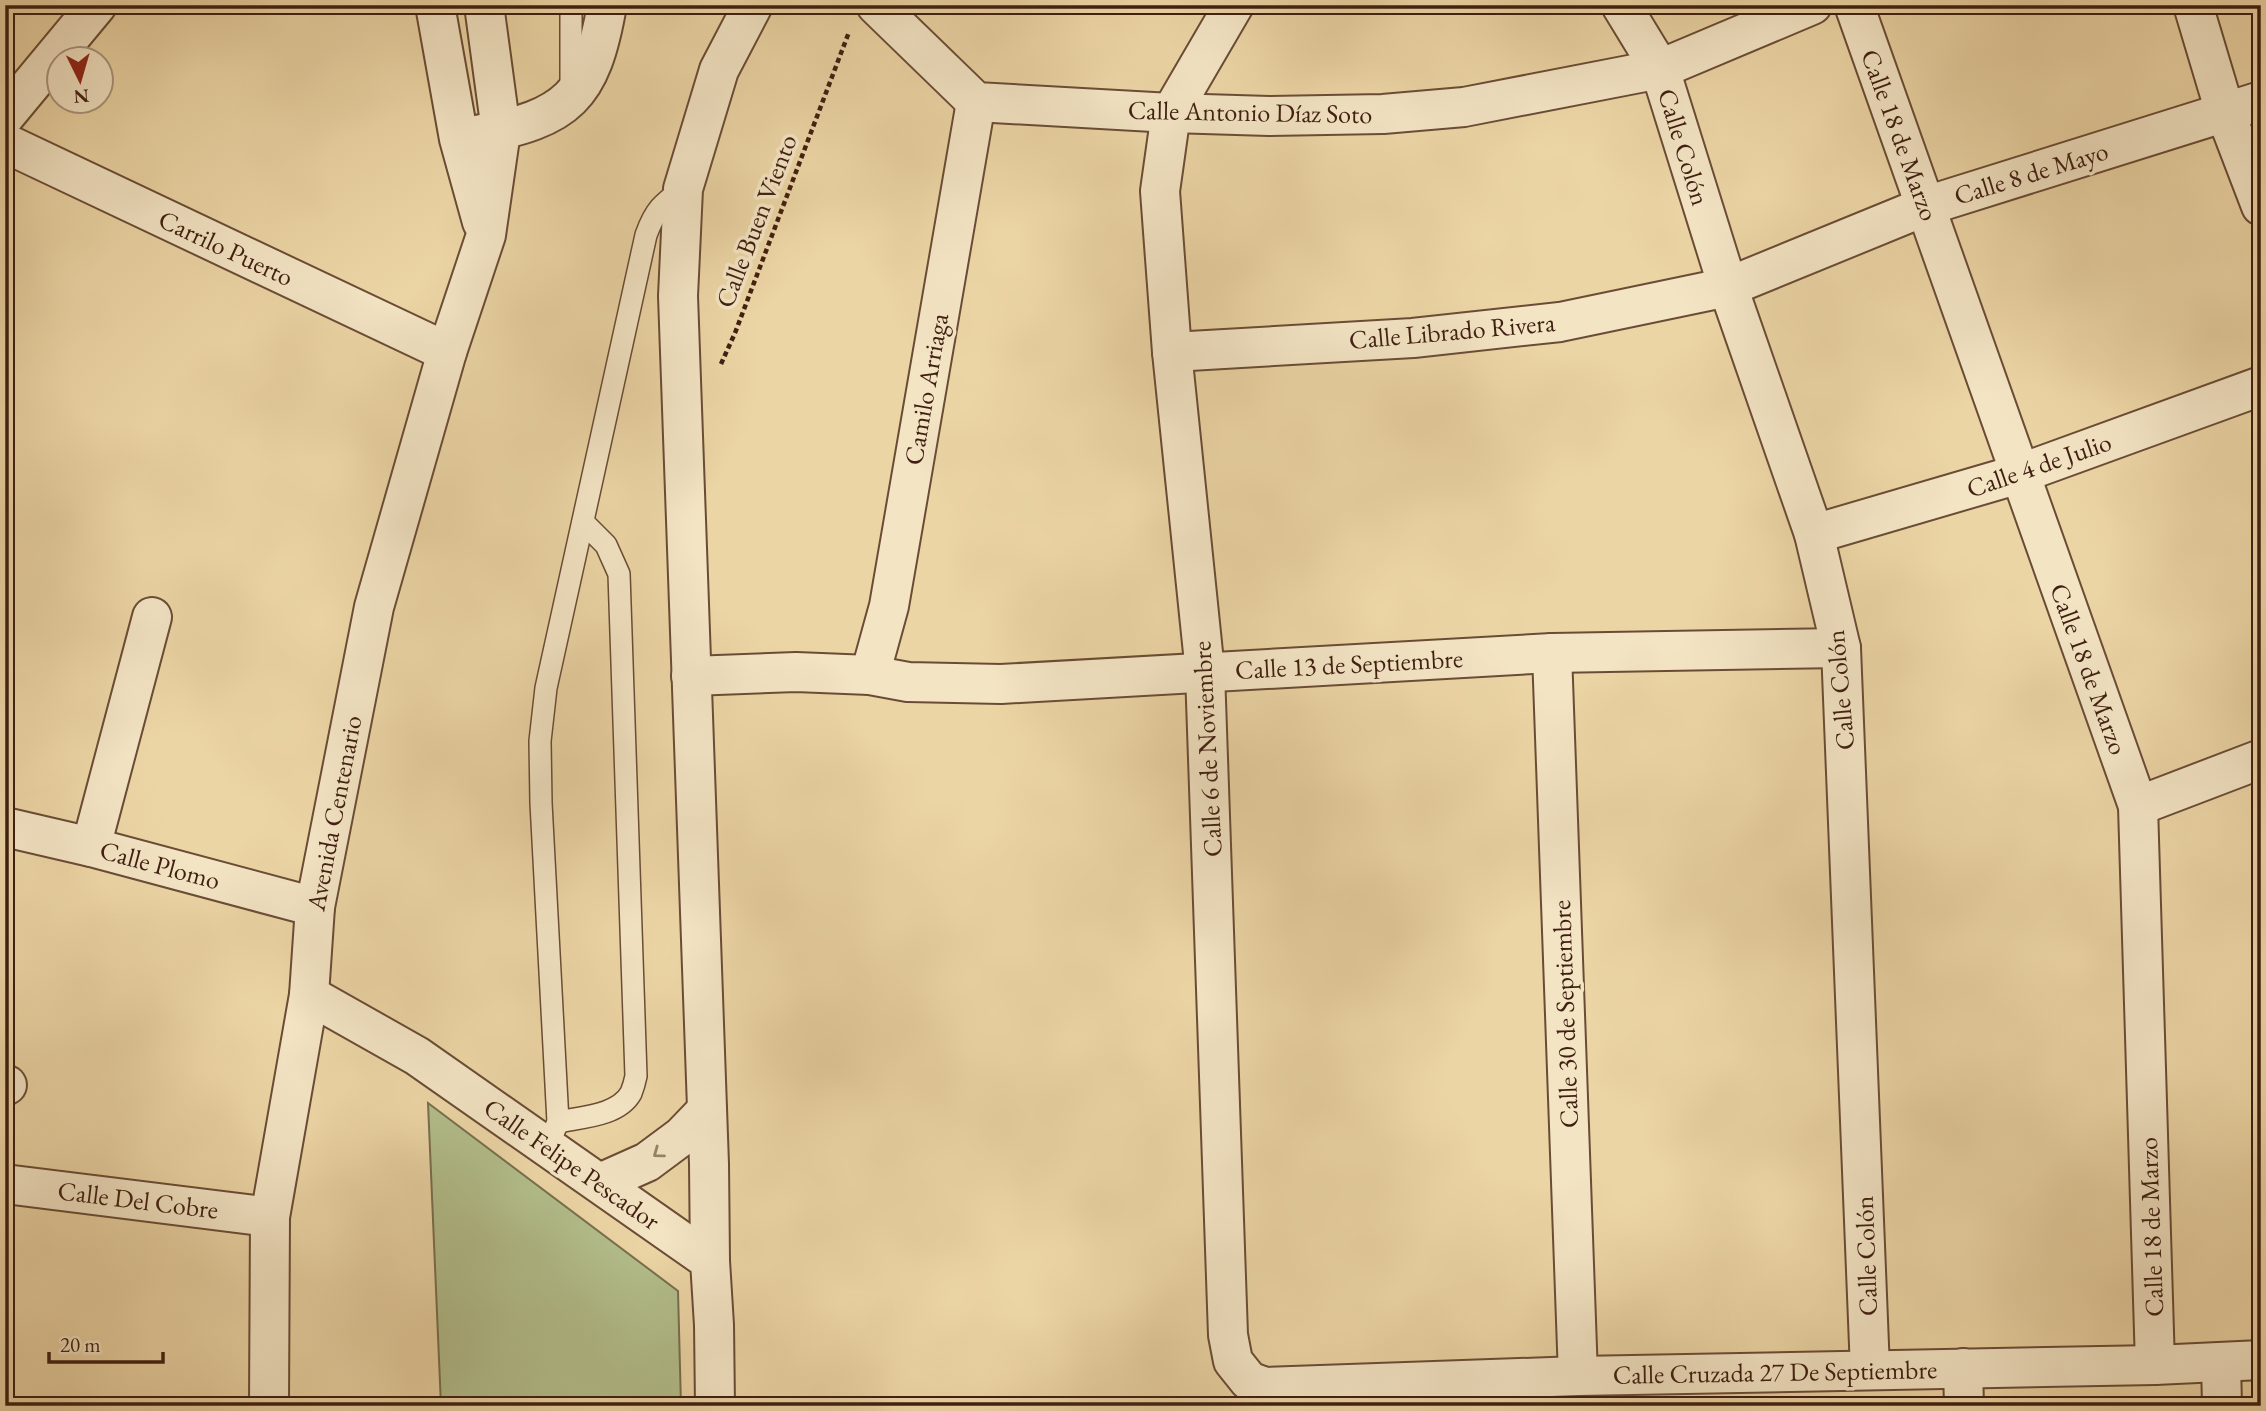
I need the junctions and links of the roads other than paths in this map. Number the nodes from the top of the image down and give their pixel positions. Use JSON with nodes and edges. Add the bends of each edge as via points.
{"nodes":[{"id":1,"x":97,"y":5,"type":"edge"},
{"id":2,"x":436,"y":5,"type":"edge"},
{"id":3,"x":484,"y":5,"type":"edge"},
{"id":4,"x":571,"y":5,"type":"edge"},
{"id":5,"x":607,"y":5,"type":"edge"},
{"id":6,"x":753,"y":5,"type":"edge"},
{"id":7,"x":1234,"y":5,"type":"edge"},
{"id":8,"x":1621,"y":5,"type":"edge"},
{"id":9,"x":1812,"y":5,"type":"edge"},
{"id":10,"x":1854,"y":5,"type":"edge"},
{"id":11,"x":2193,"y":5,"type":"edge"},
{"id":12,"x":863,"y":18,"type":"edge"},
{"id":13,"x":492,"y":53,"type":"junction"},
{"id":14,"x":444,"y":62,"type":"junction"},
{"id":15,"x":1660,"y":69,"type":"junction"},
{"id":16,"x":570,"y":100,"type":"junction"},
{"id":17,"x":976,"y":102,"type":"junction"},
{"id":18,"x":2243,"y":106,"type":"edge"},
{"id":19,"x":1171,"y":113,"type":"junction"},
{"id":20,"x":5,"y":116,"type":"edge"},
{"id":21,"x":501,"y":131,"type":"junction"},
{"id":22,"x":458,"y":139,"type":"junction"},
{"id":23,"x":5,"y":143,"type":"edge"},
{"id":24,"x":683,"y":189,"type":"junction"},
{"id":25,"x":1926,"y":206,"type":"junction"},
{"id":26,"x":2261,"y":206,"type":"edge"},
{"id":27,"x":486,"y":235,"type":"junction"},
{"id":28,"x":1728,"y":287,"type":"junction"},
{"id":29,"x":447,"y":352,"type":"junction"},
{"id":30,"x":1172,"y":352,"type":"junction"},
{"id":31,"x":2261,"y":386,"type":"edge"},
{"id":32,"x":2019,"y":474,"type":"junction"},
{"id":33,"x":583,"y":522,"type":"junction"},
{"id":34,"x":1814,"y":534,"type":"junction"},
{"id":35,"x":152,"y":617,"type":"dead end"},
{"id":36,"x":1841,"y":648,"type":"junction"},
{"id":37,"x":1552,"y":653,"type":"junction"},
{"id":38,"x":1206,"y":672,"type":"junction"},
{"id":39,"x":870,"y":675,"type":"junction"},
{"id":40,"x":691,"y":676,"type":"junction"},
{"id":41,"x":2261,"y":759,"type":"edge"},
{"id":42,"x":2138,"y":806,"type":"junction"},
{"id":43,"x":5,"y":827,"type":"edge"},
{"id":44,"x":91,"y":847,"type":"junction"},
{"id":45,"x":314,"y":907,"type":"junction"},
{"id":46,"x":309,"y":995,"type":"junction"},
{"id":47,"x":707,"y":1110,"type":"junction"},
{"id":48,"x":552,"y":1134,"type":"junction"},
{"id":49,"x":600,"y":1183,"type":"junction"},
{"id":50,"x":5,"y":1184,"type":"edge"},
{"id":51,"x":270,"y":1217,"type":"junction"},
{"id":52,"x":710,"y":1261,"type":"junction"},
{"id":53,"x":2261,"y":1360,"type":"edge"},
{"id":54,"x":2221,"y":1362,"type":"junction"},
{"id":55,"x":2155,"y":1365,"type":"junction"},
{"id":56,"x":1963,"y":1368,"type":"junction"},
{"id":57,"x":1870,"y":1370,"type":"junction"},
{"id":58,"x":1578,"y":1376,"type":"junction"},
{"id":59,"x":1249,"y":1381,"type":"joint"},
{"id":60,"x":269,"y":1406,"type":"edge"},
{"id":61,"x":715,"y":1406,"type":"edge"},
{"id":62,"x":1964,"y":1406,"type":"edge"},
{"id":63,"x":2222,"y":1406,"type":"edge"}],
"edges":[{"from":1,"to":20,"type":"street"},
{"from":2,"to":14,"type":"street"},
{"from":3,"to":13,"type":"street","name":"Avenida Centenario"},
{"from":4,"to":16,"type":"lane"},
{"from":5,"to":16,"type":"street","via":[[596,56]]},
{"from":6,"to":24,"type":"street","via":[[719,70]]},
{"from":7,"to":19,"type":"street"},
{"from":8,"to":15,"type":"street","name":"Calle Colón"},
{"from":9,"to":15,"type":"street","name":"Calle Antonio Díaz Soto"},
{"from":10,"to":25,"type":"street","name":"Calle 18 de Marzo"},
{"from":11,"to":18,"type":"street"},
{"from":12,"to":17,"type":"street"},
{"from":13,"to":14,"type":"street"},
{"from":13,"to":21,"type":"street","name":"Avenida Centenario"},
{"from":14,"to":22,"type":"street"},
{"from":15,"to":19,"type":"street","name":"Calle Antonio Díaz Soto","via":[[1423,111],[1269,116]]},
{"from":15,"to":28,"type":"street","name":"Calle Colón"},
{"from":16,"to":21,"type":"street","via":[[553,112]]},
{"from":17,"to":19,"type":"street","name":"Calle Antonio Díaz Soto"},
{"from":17,"to":39,"type":"street","name":"Camilo Arriaga","via":[[889,606]]},
{"from":18,"to":25,"type":"street","name":"Calle 8 de Mayo"},
{"from":18,"to":26,"type":"street"},
{"from":19,"to":30,"type":"street","name":"Calle 6 de Noviembre","via":[[1160,191]]},
{"from":21,"to":22,"type":"street"},
{"from":21,"to":27,"type":"street","name":"Avenida Centenario"},
{"from":22,"to":27,"type":"street"},
{"from":23,"to":29,"type":"street","name":"Carrilo Puerto"},
{"from":24,"to":33,"type":"lane","via":[[663,203],[646,234]]},
{"from":24,"to":40,"type":"street","via":[[678,296]]},
{"from":25,"to":28,"type":"street","name":"Calle 8 de Mayo"},
{"from":25,"to":32,"type":"street","name":"Calle 18 de Marzo"},
{"from":27,"to":29,"type":"street","name":"Avenida Centenario"},
{"from":28,"to":30,"type":"street","name":"Calle Librado Rivera","via":[[1547,324],[1413,338]]},
{"from":28,"to":34,"type":"street","name":"Calle Colón"},
{"from":29,"to":45,"type":"street","name":"Avenida Centenario","via":[[374,607]]},
{"from":30,"to":38,"type":"street","name":"Calle 6 de Noviembre"},
{"from":31,"to":32,"type":"street","name":"Calle 4 de Julio"},
{"from":32,"to":34,"type":"street","name":"Calle 4 de Julio"},
{"from":32,"to":42,"type":"street","name":"Calle 18 de Marzo"},
{"from":33,"to":48,"type":"lane","via":[[546,688],[540,741]]},
{"from":33,"to":48,"type":"lane","via":[[606,545],[619,574],[636,1076],[623,1103]]},
{"from":34,"to":36,"type":"street","name":"Calle Colón"},
{"from":35,"to":44,"type":"street"},
{"from":36,"to":37,"type":"street","name":"Calle 13 de Septiembre"},
{"from":36,"to":57,"type":"street","name":"Calle Colón"},
{"from":37,"to":38,"type":"street","name":"Calle 13 de Septiembre"},
{"from":37,"to":58,"type":"street","name":"Calle 30 de Septiembre"},
{"from":38,"to":39,"type":"street","name":"Calle 13 de Septiembre","via":[[1001,684],[908,682]]},
{"from":38,"to":59,"type":"street","name":"Calle 6 de Noviembre","via":[[1227,1335],[1233,1361]]},
{"from":39,"to":40,"type":"street","name":"Calle 13 de Septiembre"},
{"from":40,"to":47,"type":"street"},
{"from":41,"to":42,"type":"street"},
{"from":42,"to":55,"type":"street","name":"Calle 18 de Marzo"},
{"from":43,"to":44,"type":"street","name":"Calle Plomo"},
{"from":44,"to":45,"type":"street","name":"Calle Plomo"},
{"from":45,"to":46,"type":"street","name":"Avenida Centenario"},
{"from":46,"to":48,"type":"street","name":"Calle Felipe Pescador"},
{"from":46,"to":51,"type":"street","name":"Avenida Centenario"},
{"from":47,"to":49,"type":"street","one_way":true,"via":[[647,1162]]},
{"from":47,"to":52,"type":"street"},
{"from":48,"to":49,"type":"street","name":"Calle Felipe Pescador"},
{"from":49,"to":52,"type":"street","name":"Calle Felipe Pescador"},
{"from":50,"to":51,"type":"street","name":"Calle Del Cobre"},
{"from":51,"to":60,"type":"street","name":"Avenida Centenario"},
{"from":52,"to":61,"type":"street"},
{"from":53,"to":54,"type":"street","name":"Calle Cruzada 27 De Septiembre"},
{"from":54,"to":55,"type":"street","name":"Calle Cruzada 27 De Septiembre"},
{"from":54,"to":63,"type":"street"},
{"from":55,"to":56,"type":"street","name":"Calle Cruzada 27 De Septiembre"},
{"from":56,"to":57,"type":"street","name":"Calle Cruzada 27 De Septiembre"},
{"from":56,"to":62,"type":"street"},
{"from":57,"to":58,"type":"street","name":"Calle Cruzada 27 De Septiembre"},
{"from":58,"to":59,"type":"street","name":"Calle Cruzada 27 De Septiembre","via":[[1265,1387]]}]}
